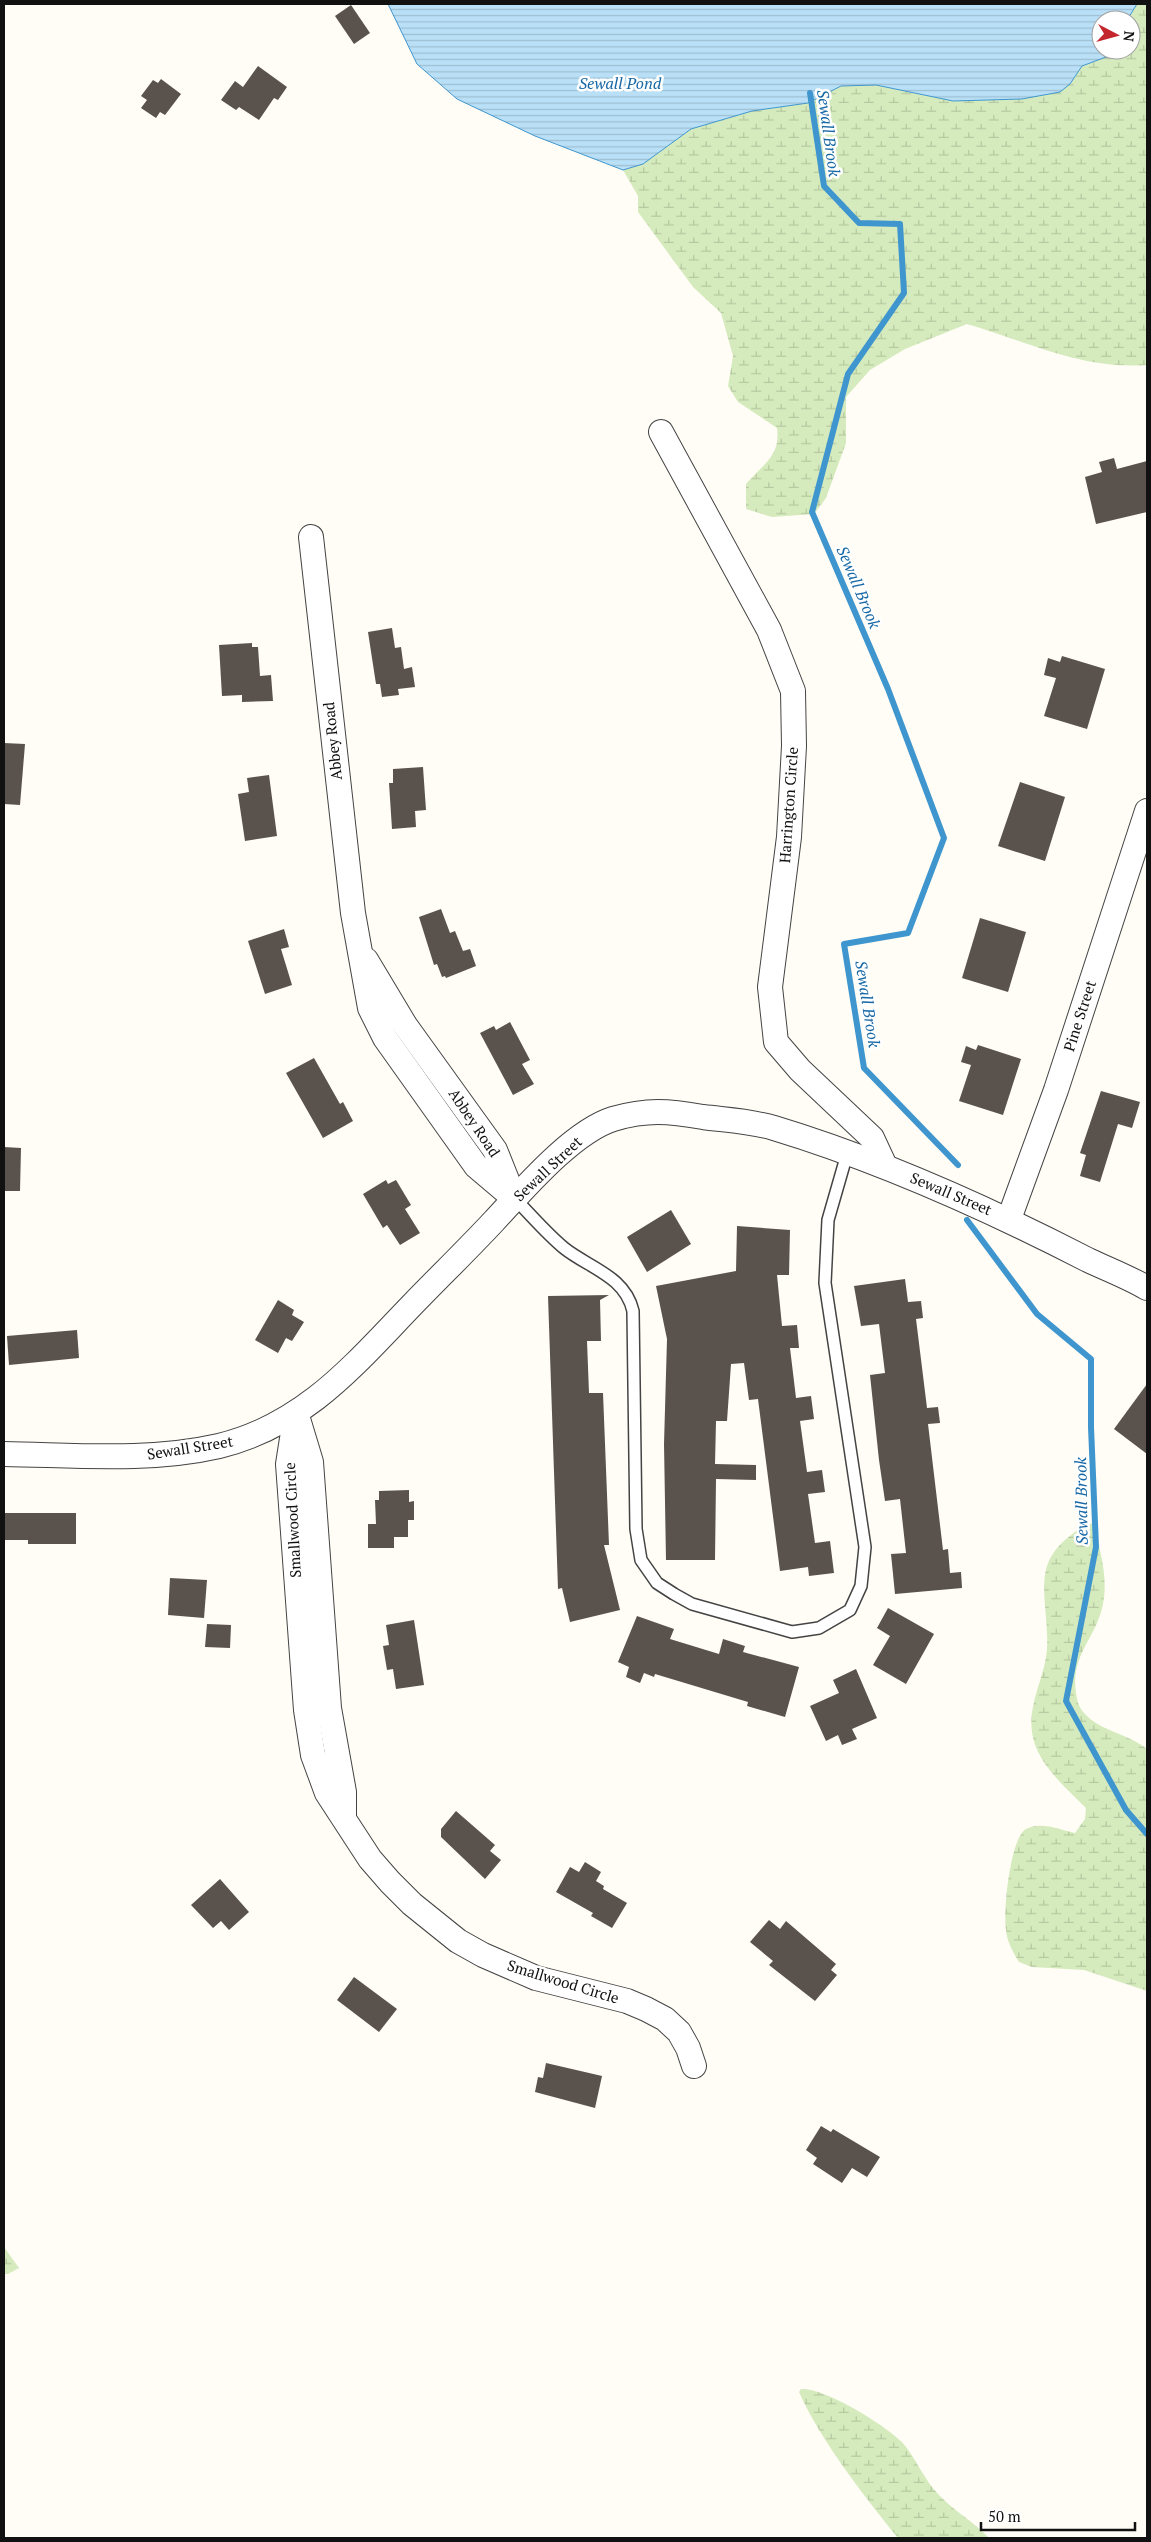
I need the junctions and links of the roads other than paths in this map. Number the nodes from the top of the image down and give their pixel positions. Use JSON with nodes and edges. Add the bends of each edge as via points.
{"nodes":[{"id":1,"x":661,"y":432,"type":"dead end"},
{"id":2,"x":311,"y":537,"type":"dead end"},
{"id":3,"x":1147,"y":811,"type":"edge"},
{"id":4,"x":359,"y":945,"type":"junction"},
{"id":5,"x":405,"y":1025,"type":"junction"},
{"id":6,"x":385,"y":1038,"type":"junction"},
{"id":7,"x":454,"y":1113,"type":"junction"},
{"id":8,"x":847,"y":1154,"type":"junction"},
{"id":9,"x":884,"y":1166,"type":"junction"},
{"id":10,"x":515,"y":1199,"type":"junction"},
{"id":11,"x":1009,"y":1219,"type":"junction"},
{"id":12,"x":1147,"y":1288,"type":"edge"},
{"id":13,"x":296,"y":1413,"type":"junction"},
{"id":14,"x":4,"y":1454,"type":"edge"},
{"id":15,"x":694,"y":2066,"type":"dead end"}],
"edges":[{"from":1,"to":9,"type":"street","name":"Harrington Circle","via":[[769,630],[793,691],[794,746],[789,837],[770,987],[776,1042],[800,1070],[872,1138]]},
{"from":2,"to":4,"type":"street","name":"Abbey Road"},
{"from":3,"to":11,"type":"street","name":"Pine Street","via":[[1056,1090]]},
{"from":4,"to":5,"type":"street","name":"Abbey Road"},
{"from":4,"to":6,"type":"street","name":"Abbey Road","via":[[370,1008]]},
{"from":5,"to":6,"type":"lane"},
{"from":5,"to":7,"type":"street","name":"Abbey Road"},
{"from":6,"to":7,"type":"street","name":"Abbey Road"},
{"from":7,"to":10,"type":"street","name":"Abbey Road","via":[[496,1150]]},
{"from":8,"to":9,"type":"street","name":"Sewall Street"},
{"from":8,"to":10,"type":"street","name":"Sewall Street","via":[[773,1128],[674,1111],[640,1113],[609,1120],[592,1129],[558,1156]]},
{"from":8,"to":10,"type":"lane","via":[[828,1220],[824,1283],[865,1547],[861,1586],[850,1610],[819,1628],[792,1632],[692,1604],[657,1583],[641,1560],[636,1529],[631,1300],[620,1284],[565,1249]]},
{"from":9,"to":11,"type":"street","name":"Sewall Street"},
{"from":10,"to":13,"type":"street","name":"Sewall Street","via":[[372,1350],[327,1392]]},
{"from":11,"to":12,"type":"street","name":"Sewall Street"},
{"from":13,"to":14,"type":"street","name":"Sewall Street","via":[[250,1437],[202,1448],[108,1457]]},
{"from":13,"to":15,"type":"street","name":"Smallwood Circle","via":[[311,1462],[317,1709],[344,1792],[344,1816],[370,1859],[412,1904],[483,1955],[528,1974],[646,2009],[665,2019],[679,2032]]}]}
